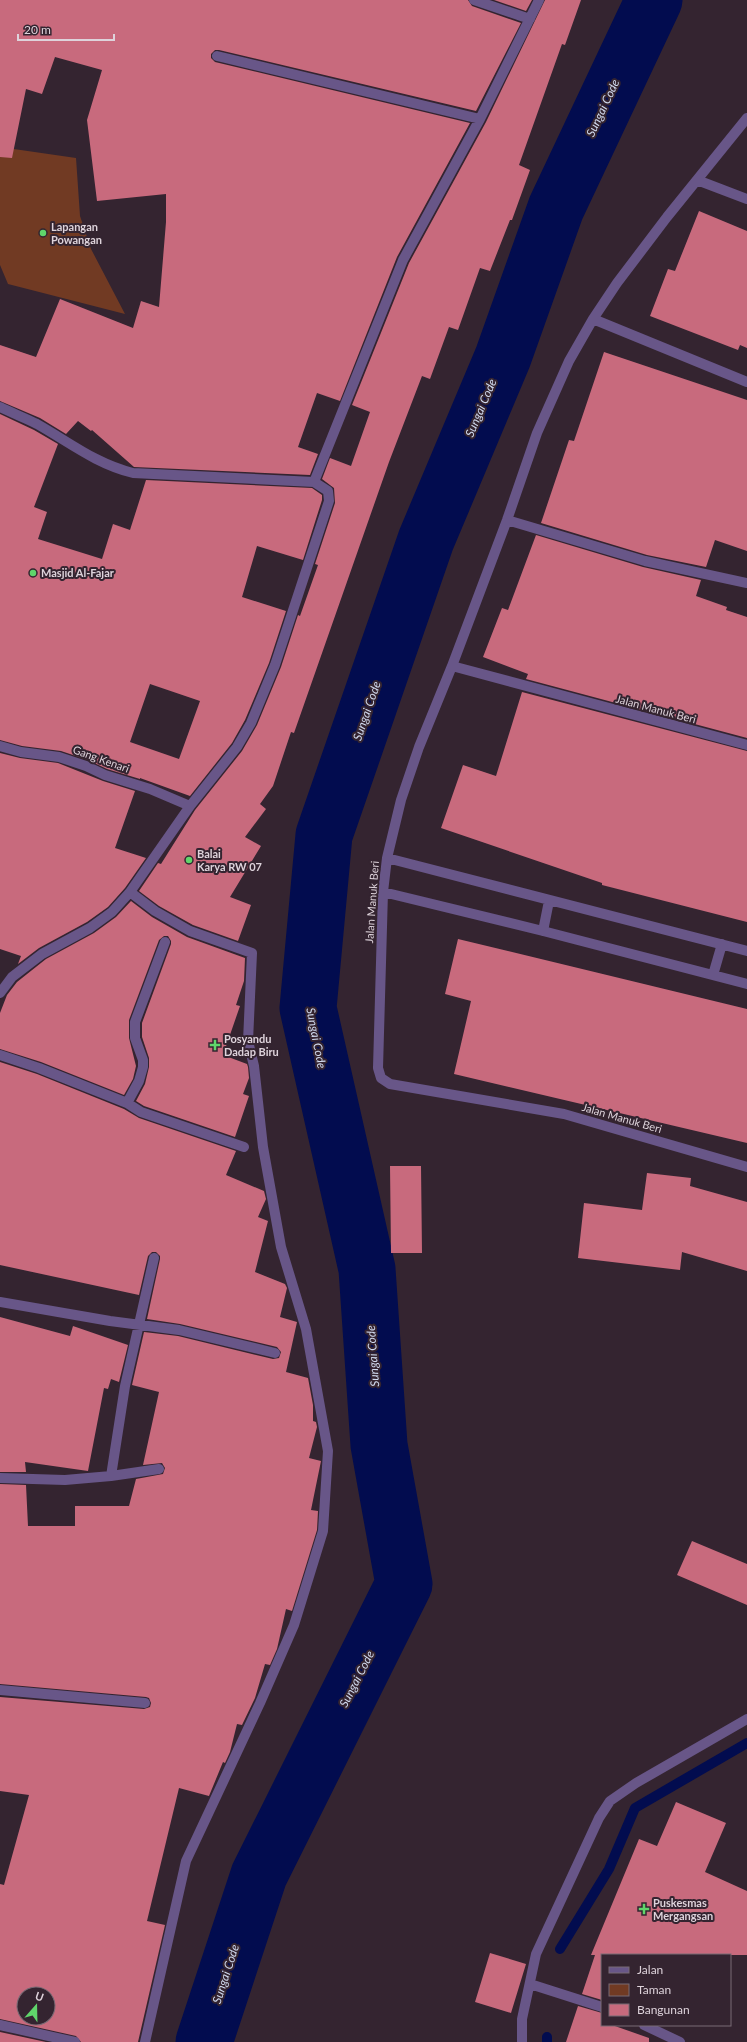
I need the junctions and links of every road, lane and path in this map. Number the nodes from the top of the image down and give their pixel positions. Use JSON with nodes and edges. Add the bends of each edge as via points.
{"nodes":[{"id":1,"x":474,"y":0,"type":"edge"},
{"id":2,"x":539,"y":0,"type":"edge"},
{"id":3,"x":530,"y":19,"type":"junction"},
{"id":4,"x":217,"y":56,"type":"dead end"},
{"id":5,"x":747,"y":118,"type":"edge"},
{"id":6,"x":480,"y":119,"type":"junction"},
{"id":7,"x":697,"y":180,"type":"junction"},
{"id":8,"x":747,"y":200,"type":"edge"},
{"id":9,"x":593,"y":319,"type":"junction"},
{"id":10,"x":747,"y":382,"type":"edge"},
{"id":11,"x":0,"y":407,"type":"edge"},
{"id":12,"x":314,"y":482,"type":"junction"},
{"id":13,"x":507,"y":520,"type":"junction"},
{"id":14,"x":747,"y":583,"type":"edge"},
{"id":15,"x":452,"y":666,"type":"junction"},
{"id":16,"x":747,"y":745,"type":"edge"},
{"id":17,"x":0,"y":746,"type":"edge"},
{"id":18,"x":190,"y":806,"type":"junction"},
{"id":19,"x":387,"y":858,"type":"junction"},
{"id":20,"x":130,"y":892,"type":"junction"},
{"id":21,"x":383,"y":892,"type":"junction"},
{"id":22,"x":549,"y":900,"type":"junction"},
{"id":23,"x":543,"y":931,"type":"junction"},
{"id":24,"x":165,"y":942,"type":"dead end"},
{"id":25,"x":722,"y":944,"type":"junction"},
{"id":26,"x":747,"y":951,"type":"edge"},
{"id":27,"x":713,"y":976,"type":"junction"},
{"id":28,"x":747,"y":984,"type":"edge"},
{"id":29,"x":0,"y":993,"type":"edge"},
{"id":30,"x":0,"y":1055,"type":"edge"},
{"id":31,"x":127,"y":1103,"type":"junction"},
{"id":32,"x":244,"y":1147,"type":"dead end"},
{"id":33,"x":747,"y":1167,"type":"edge"},
{"id":34,"x":154,"y":1258,"type":"dead end"},
{"id":35,"x":0,"y":1302,"type":"edge"},
{"id":36,"x":138,"y":1324,"type":"junction"},
{"id":37,"x":275,"y":1352,"type":"dead end"},
{"id":38,"x":159,"y":1469,"type":"dead end"},
{"id":39,"x":111,"y":1476,"type":"junction"},
{"id":40,"x":0,"y":1478,"type":"edge"},
{"id":41,"x":0,"y":1690,"type":"edge"},
{"id":42,"x":145,"y":1703,"type":"dead end"},
{"id":43,"x":747,"y":1719,"type":"edge"},
{"id":44,"x":530,"y":1984,"type":"junction"},
{"id":45,"x":601,"y":2007,"type":"edge"},
{"id":46,"x":0,"y":2025,"type":"edge"},
{"id":47,"x":646,"y":2026,"type":"edge"},
{"id":48,"x":75,"y":2042,"type":"edge"},
{"id":49,"x":145,"y":2042,"type":"edge"},
{"id":50,"x":522,"y":2042,"type":"edge"},
{"id":51,"x":680,"y":2042,"type":"edge"}],
"edges":[{"from":1,"to":3,"type":"street"},
{"from":2,"to":3,"type":"street"},
{"from":3,"to":6,"type":"street"},
{"from":4,"to":6,"type":"street"},
{"from":5,"to":7,"type":"street"},
{"from":6,"to":12,"type":"street","via":[[403,260]]},
{"from":7,"to":8,"type":"street"},
{"from":7,"to":9,"type":"street"},
{"from":9,"to":10,"type":"street"},
{"from":9,"to":13,"type":"street","via":[[568,362],[537,433]]},
{"from":11,"to":12,"type":"street","via":[[36,424],[113,468],[133,473]]},
{"from":12,"to":18,"type":"street","via":[[328,491],[329,500],[275,665],[251,723],[237,747]]},
{"from":13,"to":14,"type":"street","via":[[645,561]]},
{"from":13,"to":15,"type":"street"},
{"from":15,"to":16,"type":"street","name":"Jalan Manuk Beri"},
{"from":15,"to":19,"type":"street","name":"Jalan Manuk Beri","via":[[419,747],[401,800]]},
{"from":17,"to":18,"type":"street","name":"Gang Kenari","via":[[21,752],[59,757]]},
{"from":18,"to":20,"type":"street"},
{"from":19,"to":21,"type":"street","name":"Jalan Manuk Beri"},
{"from":19,"to":22,"type":"street"},
{"from":20,"to":29,"type":"street","via":[[112,912],[90,928],[42,954],[12,977]]},
{"from":20,"to":49,"type":"street","via":[[155,911],[190,931],[252,953],[248,1041],[254,1066],[263,1147],[280,1247],[306,1329],[328,1451],[323,1531],[303,1596],[294,1624],[260,1703],[186,1861]]},
{"from":21,"to":23,"type":"street"},
{"from":21,"to":33,"type":"street","name":"Jalan Manuk Beri","via":[[378,1068],[381,1078],[390,1084],[406,1088],[564,1114]]},
{"from":22,"to":23,"type":"street"},
{"from":22,"to":25,"type":"street"},
{"from":23,"to":27,"type":"street"},
{"from":24,"to":31,"type":"street","via":[[135,1022],[135,1038],[143,1067],[139,1081]]},
{"from":25,"to":26,"type":"street"},
{"from":25,"to":27,"type":"street"},
{"from":27,"to":28,"type":"street"},
{"from":30,"to":31,"type":"street"},
{"from":31,"to":32,"type":"street","via":[[141,1112]]},
{"from":34,"to":36,"type":"street"},
{"from":35,"to":36,"type":"street"},
{"from":36,"to":37,"type":"street","via":[[179,1330]]},
{"from":36,"to":39,"type":"street"},
{"from":38,"to":39,"type":"street"},
{"from":39,"to":40,"type":"street","via":[[65,1480]]},
{"from":41,"to":42,"type":"street"},
{"from":43,"to":44,"type":"street","via":[[636,1783],[610,1801],[599,1818],[536,1954]]},
{"from":44,"to":45,"type":"street"},
{"from":44,"to":50,"type":"street","via":[[522,2019]]},
{"from":46,"to":48,"type":"street"},
{"from":47,"to":51,"type":"street"}]}
